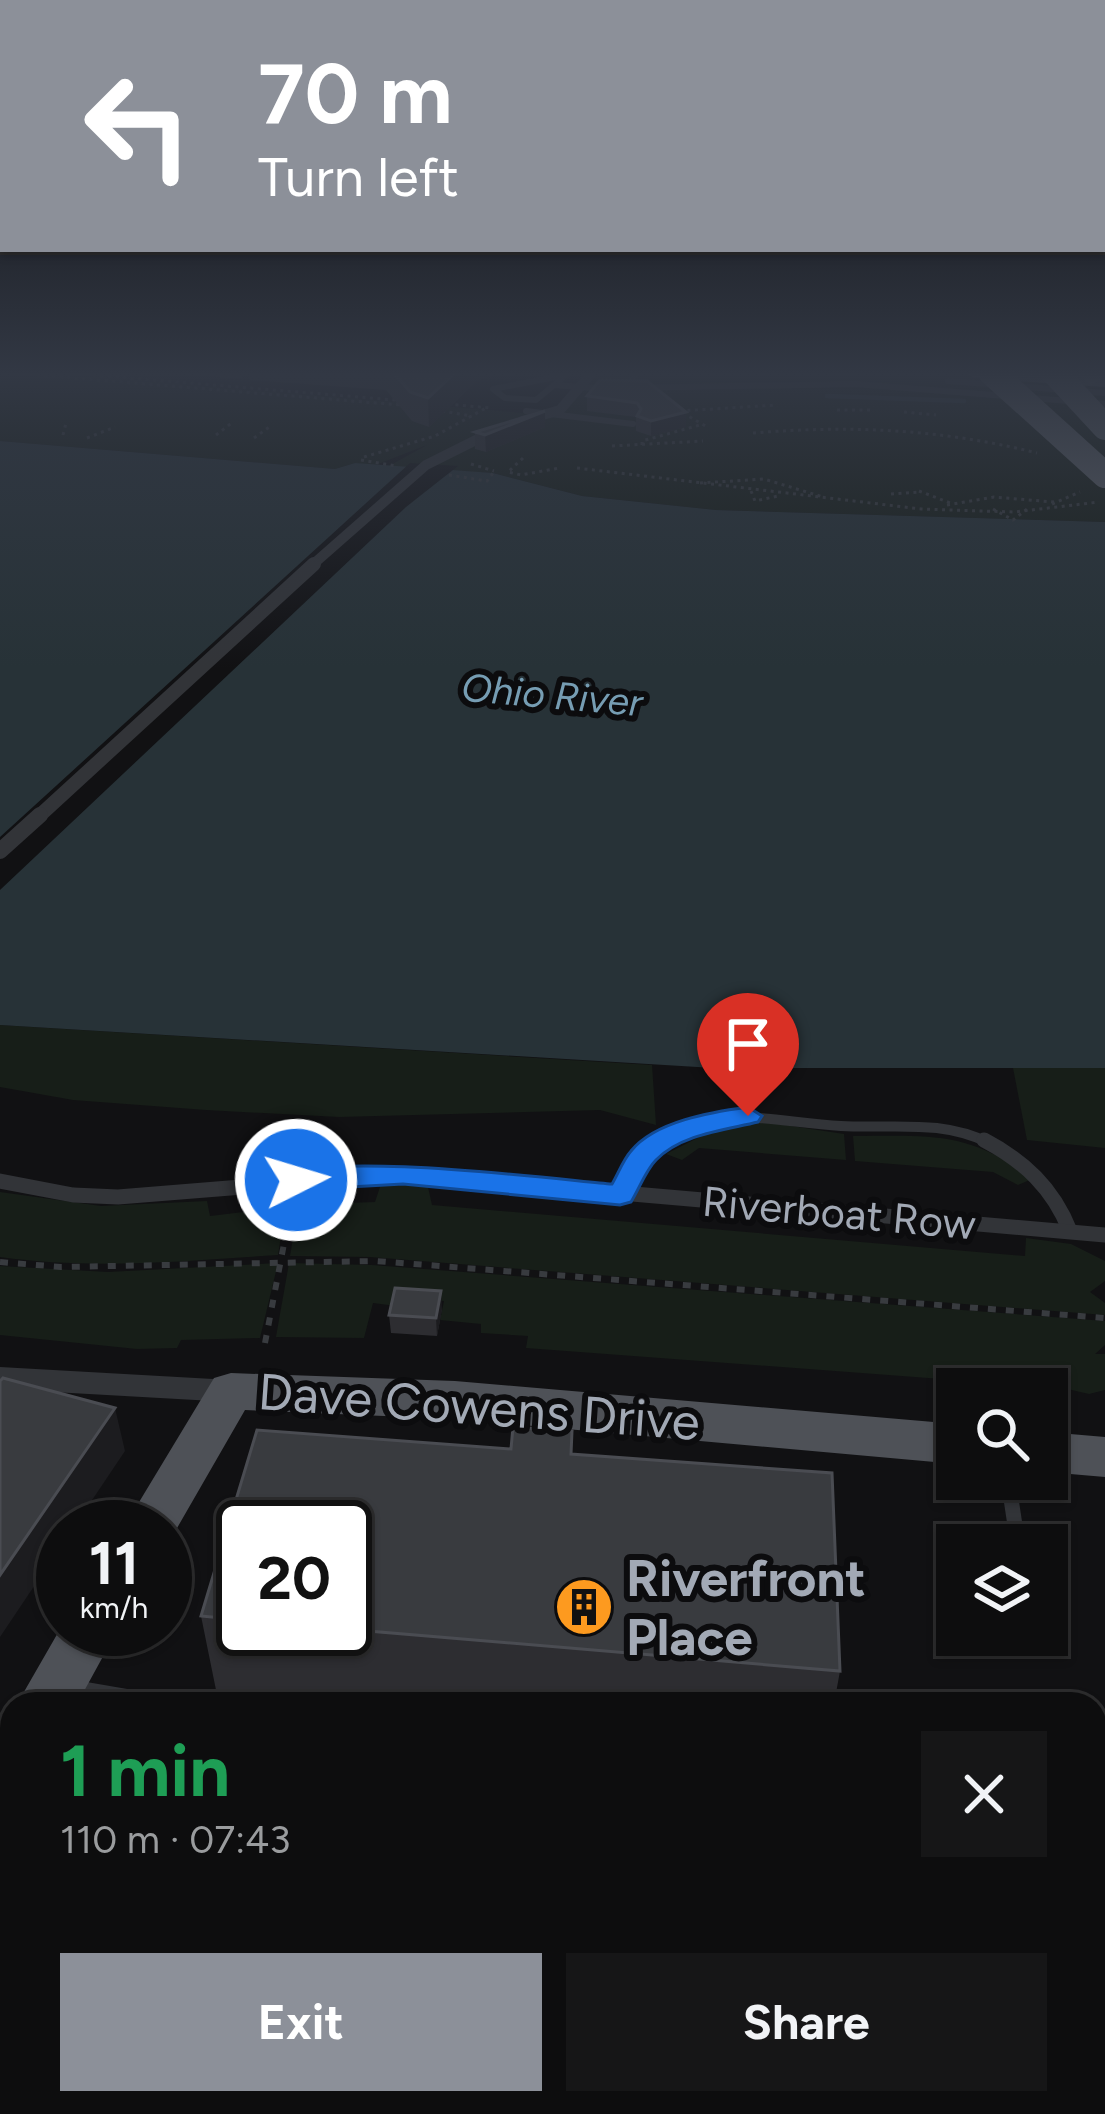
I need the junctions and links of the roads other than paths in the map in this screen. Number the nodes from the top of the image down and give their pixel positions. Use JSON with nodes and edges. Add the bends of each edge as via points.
{"nodes":[{"id":1,"x":420,"y":471,"type":"edge"},
{"id":2,"x":0,"y":851,"type":"edge"},
{"id":3,"x":0,"y":1181,"type":"edge"},
{"id":4,"x":620,"y":1195,"type":"junction"},
{"id":5,"x":1070,"y":1231,"type":"junction"},
{"id":6,"x":1105,"y":1234,"type":"edge"},
{"id":7,"x":0,"y":1378,"type":"edge"},
{"id":8,"x":231,"y":1391,"type":"junction"},
{"id":9,"x":936,"y":1442,"type":"edge"},
{"id":10,"x":1068,"y":1454,"type":"edge"},
{"id":11,"x":1105,"y":1457,"type":"edge"},
{"id":12,"x":167,"y":1500,"type":"edge"},
{"id":13,"x":74,"y":1656,"type":"edge"},
{"id":14,"x":53,"y":1692,"type":"edge"}],
"edges":[{"from":1,"to":2,"type":"street","bridge":true},
{"from":3,"to":4,"type":"lane","name":"Riverboat Row","via":[[121,1197],[403,1174]]},
{"from":4,"to":5,"type":"lane","name":"Riverboat Row"},
{"from":4,"to":5,"type":"lane","via":[[644,1154],[711,1122],[748,1116],[936,1126],[969,1135],[1046,1181]]},
{"from":5,"to":6,"type":"lane","name":"Riverboat Row"},
{"from":7,"to":8,"type":"street","name":"Dave Cowens Drive"},
{"from":8,"to":9,"type":"main road","name":"Dave Cowens Drive","via":[[455,1400]]},
{"from":8,"to":12,"type":"main road"},
{"from":10,"to":11,"type":"main road"},
{"from":13,"to":14,"type":"main road"}]}
